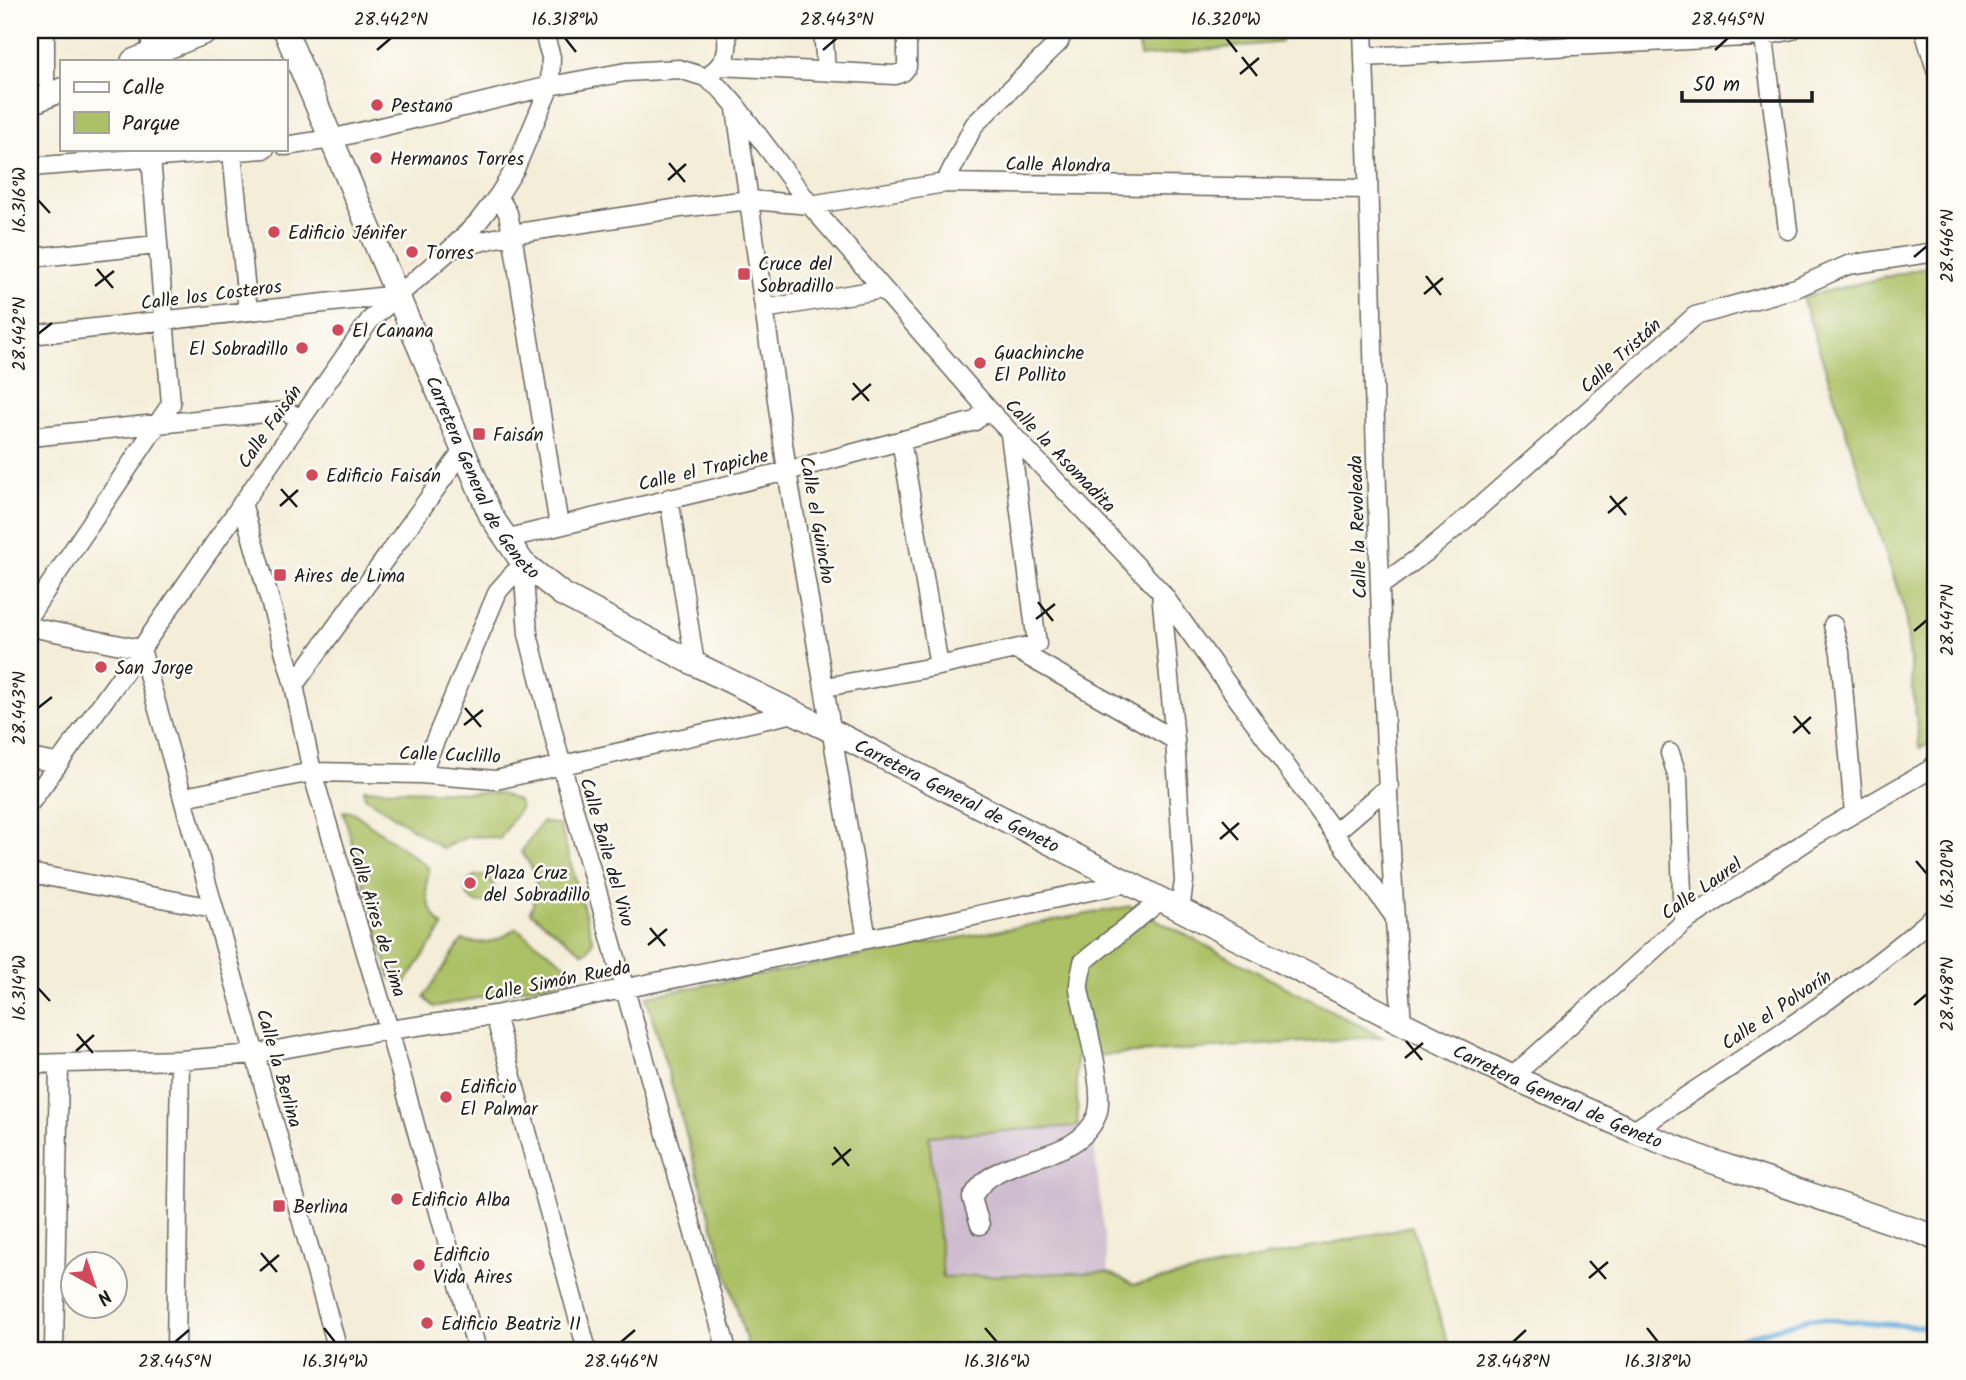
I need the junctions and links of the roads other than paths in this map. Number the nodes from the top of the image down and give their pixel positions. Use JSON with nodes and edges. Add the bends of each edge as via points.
{"nodes":[{"id":1,"x":45,"y":30,"type":"edge"},
{"id":2,"x":151,"y":30,"type":"edge"},
{"id":3,"x":210,"y":30,"type":"edge"},
{"id":4,"x":285,"y":30,"type":"edge"},
{"id":5,"x":543,"y":30,"type":"edge"},
{"id":6,"x":726,"y":30,"type":"edge"},
{"id":7,"x":823,"y":30,"type":"edge"},
{"id":8,"x":907,"y":30,"type":"edge"},
{"id":9,"x":1064,"y":30,"type":"edge"},
{"id":10,"x":1363,"y":30,"type":"edge"},
{"id":11,"x":1792,"y":30,"type":"edge"},
{"id":12,"x":1924,"y":30,"type":"edge"},
{"id":13,"x":1763,"y":33,"type":"edge"},
{"id":14,"x":142,"y":57,"type":"edge"},
{"id":15,"x":1364,"y":57,"type":"junction"},
{"id":16,"x":825,"y":70,"type":"junction"},
{"id":17,"x":1936,"y":70,"type":"edge"},
{"id":18,"x":712,"y":72,"type":"junction"},
{"id":19,"x":49,"y":83,"type":"edge"},
{"id":20,"x":550,"y":86,"type":"junction"},
{"id":21,"x":30,"y":103,"type":"edge"},
{"id":22,"x":736,"y":106,"type":"junction"},
{"id":23,"x":331,"y":139,"type":"junction"},
{"id":24,"x":287,"y":146,"type":"edge"},
{"id":25,"x":257,"y":150,"type":"edge"},
{"id":26,"x":232,"y":153,"type":"junction"},
{"id":27,"x":143,"y":155,"type":"edge"},
{"id":28,"x":30,"y":167,"type":"edge"},
{"id":29,"x":945,"y":183,"type":"junction"},
{"id":30,"x":1367,"y":189,"type":"junction"},
{"id":31,"x":498,"y":196,"type":"junction"},
{"id":32,"x":750,"y":200,"type":"junction"},
{"id":33,"x":810,"y":205,"type":"junction"},
{"id":34,"x":1788,"y":230,"type":"dead end"},
{"id":35,"x":512,"y":234,"type":"junction"},
{"id":36,"x":158,"y":245,"type":"junction"},
{"id":37,"x":451,"y":248,"type":"junction"},
{"id":38,"x":1936,"y":252,"type":"edge"},
{"id":39,"x":30,"y":258,"type":"edge"},
{"id":40,"x":883,"y":289,"type":"junction"},
{"id":41,"x":398,"y":295,"type":"junction"},
{"id":42,"x":764,"y":309,"type":"junction"},
{"id":43,"x":248,"y":311,"type":"junction"},
{"id":44,"x":165,"y":321,"type":"junction"},
{"id":45,"x":30,"y":335,"type":"edge"},
{"id":46,"x":986,"y":408,"type":"junction"},
{"id":47,"x":300,"y":418,"type":"junction"},
{"id":48,"x":158,"y":424,"type":"junction"},
{"id":49,"x":1010,"y":434,"type":"junction"},
{"id":50,"x":30,"y":437,"type":"edge"},
{"id":51,"x":901,"y":440,"type":"junction"},
{"id":52,"x":463,"y":451,"type":"junction"},
{"id":53,"x":787,"y":471,"type":"junction"},
{"id":54,"x":669,"y":498,"type":"junction"},
{"id":55,"x":242,"y":503,"type":"junction"},
{"id":56,"x":559,"y":526,"type":"junction"},
{"id":57,"x":505,"y":539,"type":"junction"},
{"id":58,"x":523,"y":563,"type":"junction"},
{"id":59,"x":1380,"y":586,"type":"junction"},
{"id":60,"x":1161,"y":592,"type":"junction"},
{"id":61,"x":30,"y":614,"type":"edge"},
{"id":62,"x":1833,"y":625,"type":"dead end"},
{"id":63,"x":30,"y":627,"type":"edge"},
{"id":64,"x":141,"y":649,"type":"junction"},
{"id":65,"x":1015,"y":649,"type":"junction"},
{"id":66,"x":695,"y":664,"type":"junction"},
{"id":67,"x":939,"y":666,"type":"junction"},
{"id":68,"x":294,"y":685,"type":"junction"},
{"id":69,"x":826,"y":687,"type":"junction"},
{"id":70,"x":794,"y":713,"type":"junction"},
{"id":71,"x":832,"y":731,"type":"junction"},
{"id":72,"x":1175,"y":740,"type":"junction"},
{"id":73,"x":1670,"y":753,"type":"dead end"},
{"id":74,"x":30,"y":758,"type":"edge"},
{"id":75,"x":57,"y":763,"type":"junction"},
{"id":76,"x":1936,"y":764,"type":"edge"},
{"id":77,"x":562,"y":767,"type":"junction"},
{"id":78,"x":312,"y":772,"type":"junction"},
{"id":79,"x":421,"y":774,"type":"junction"},
{"id":80,"x":1389,"y":786,"type":"junction"},
{"id":81,"x":184,"y":797,"type":"junction"},
{"id":82,"x":30,"y":803,"type":"edge"},
{"id":83,"x":1854,"y":813,"type":"junction"},
{"id":84,"x":1334,"y":833,"type":"junction"},
{"id":85,"x":30,"y":873,"type":"edge"},
{"id":86,"x":1127,"y":883,"type":"junction"},
{"id":87,"x":1171,"y":905,"type":"junction"},
{"id":88,"x":213,"y":908,"type":"junction"},
{"id":89,"x":1936,"y":915,"type":"edge"},
{"id":90,"x":1394,"y":916,"type":"junction"},
{"id":91,"x":1683,"y":923,"type":"junction"},
{"id":92,"x":867,"y":939,"type":"junction"},
{"id":93,"x":624,"y":989,"type":"junction"},
{"id":94,"x":495,"y":1015,"type":"junction"},
{"id":95,"x":1402,"y":1023,"type":"junction"},
{"id":96,"x":389,"y":1030,"type":"junction"},
{"id":97,"x":254,"y":1054,"type":"junction"},
{"id":98,"x":180,"y":1059,"type":"junction"},
{"id":99,"x":30,"y":1063,"type":"edge"},
{"id":100,"x":59,"y":1064,"type":"junction"},
{"id":101,"x":1512,"y":1077,"type":"junction"},
{"id":102,"x":1634,"y":1131,"type":"junction"},
{"id":103,"x":980,"y":1225,"type":"dead end"},
{"id":104,"x":1936,"y":1239,"type":"edge"},
{"id":105,"x":54,"y":1350,"type":"edge"},
{"id":106,"x":176,"y":1350,"type":"edge"},
{"id":107,"x":338,"y":1350,"type":"edge"},
{"id":108,"x":477,"y":1350,"type":"edge"},
{"id":109,"x":587,"y":1350,"type":"edge"},
{"id":110,"x":727,"y":1350,"type":"edge"}],
"edges":[{"from":1,"to":19,"type":"street"},
{"from":2,"to":14,"type":"street"},
{"from":3,"to":14,"type":"main road"},
{"from":4,"to":23,"type":"main road","name":"Carretera General de Geneto"},
{"from":5,"to":20,"type":"street","via":[[551,57]]},
{"from":6,"to":18,"type":"street","via":[[726,56]]},
{"from":7,"to":16,"type":"street"},
{"from":8,"to":16,"type":"street","via":[[907,68],[903,72]]},
{"from":9,"to":29,"type":"street","via":[[1059,43],[974,125]]},
{"from":10,"to":15,"type":"street","name":"Calle la Revoleada"},
{"from":11,"to":13,"type":"street"},
{"from":12,"to":17,"type":"street"},
{"from":13,"to":15,"type":"street"},
{"from":13,"to":34,"type":"street"},
{"from":15,"to":30,"type":"street","name":"Calle la Revoleada"},
{"from":16,"to":18,"type":"street"},
{"from":18,"to":20,"type":"street","name":"Calle la Asomadita","via":[[654,69]]},
{"from":18,"to":22,"type":"street","name":"Calle la Asomadita"},
{"from":19,"to":21,"type":"main road"},
{"from":20,"to":23,"type":"street","name":"Calle la Asomadita"},
{"from":20,"to":31,"type":"street","name":"Calle Faisán","via":[[515,170]]},
{"from":22,"to":32,"type":"street","name":"Calle el Guincho"},
{"from":22,"to":33,"type":"street","name":"Calle la Asomadita"},
{"from":23,"to":24,"type":"street","name":"Calle la Asomadita"},
{"from":23,"to":41,"type":"main road","name":"Carretera General de Geneto"},
{"from":25,"to":26,"type":"street"},
{"from":26,"to":27,"type":"street"},
{"from":26,"to":43,"type":"street"},
{"from":27,"to":28,"type":"street"},
{"from":27,"to":36,"type":"street"},
{"from":29,"to":30,"type":"street","name":"Calle Alondra"},
{"from":29,"to":33,"type":"street","name":"Calle Alondra"},
{"from":30,"to":59,"type":"street","name":"Calle la Revoleada"},
{"from":31,"to":35,"type":"street","via":[[508,213]]},
{"from":31,"to":37,"type":"street","name":"Calle Faisán"},
{"from":32,"to":33,"type":"street","name":"Calle Alondra"},
{"from":32,"to":35,"type":"street","name":"Calle Alondra"},
{"from":32,"to":42,"type":"street","name":"Calle el Guincho"},
{"from":33,"to":40,"type":"street","name":"Calle la Asomadita"},
{"from":35,"to":37,"type":"street","name":"Calle Alondra"},
{"from":35,"to":56,"type":"street"},
{"from":36,"to":39,"type":"street"},
{"from":36,"to":44,"type":"street"},
{"from":37,"to":41,"type":"street","name":"Calle Faisán"},
{"from":38,"to":59,"type":"street","name":"Calle Tristán","via":[[1848,265],[1796,288],[1695,316],[1469,516]]},
{"from":40,"to":42,"type":"street"},
{"from":40,"to":46,"type":"street","name":"Calle la Asomadita"},
{"from":41,"to":43,"type":"street","name":"Calle los Costeros"},
{"from":41,"to":47,"type":"street","name":"Calle Faisán","via":[[370,320]]},
{"from":41,"to":52,"type":"main road","name":"Carretera General de Geneto"},
{"from":42,"to":53,"type":"street","name":"Calle el Guincho"},
{"from":43,"to":44,"type":"street","name":"Calle los Costeros"},
{"from":44,"to":45,"type":"street","name":"Calle los Costeros"},
{"from":44,"to":48,"type":"street","via":[[171,404]]},
{"from":46,"to":49,"type":"street","name":"Calle la Asomadita"},
{"from":46,"to":51,"type":"street","name":"Calle el Trapiche","via":[[975,421]]},
{"from":47,"to":48,"type":"street","via":[[285,411]]},
{"from":47,"to":55,"type":"street","name":"Calle Faisán"},
{"from":48,"to":50,"type":"street"},
{"from":48,"to":61,"type":"street"},
{"from":49,"to":60,"type":"street","name":"Calle la Asomadita"},
{"from":49,"to":65,"type":"street","via":[[1037,644]]},
{"from":51,"to":53,"type":"street","name":"Calle el Trapiche"},
{"from":51,"to":67,"type":"street"},
{"from":52,"to":57,"type":"main road","name":"Carretera General de Geneto"},
{"from":52,"to":68,"type":"street"},
{"from":53,"to":54,"type":"street","name":"Calle el Trapiche"},
{"from":53,"to":69,"type":"street","name":"Calle el Guincho"},
{"from":54,"to":56,"type":"street","name":"Calle el Trapiche"},
{"from":54,"to":66,"type":"street"},
{"from":55,"to":64,"type":"street","name":"Calle Faisán"},
{"from":55,"to":68,"type":"street","name":"Calle Aires de Lima"},
{"from":56,"to":57,"type":"street","name":"Calle el Trapiche"},
{"from":57,"to":58,"type":"main road","name":"Carretera General de Geneto"},
{"from":58,"to":66,"type":"main road","name":"Carretera General de Geneto","via":[[562,594]]},
{"from":58,"to":77,"type":"street","name":"Calle Baile del Vivo","via":[[528,634]]},
{"from":58,"to":79,"type":"street","via":[[498,591]]},
{"from":59,"to":80,"type":"street","name":"Calle la Revoleada"},
{"from":60,"to":72,"type":"street"},
{"from":60,"to":84,"type":"street","name":"Calle la Asomadita"},
{"from":62,"to":83,"type":"street","via":[[1840,652]]},
{"from":63,"to":64,"type":"street"},
{"from":64,"to":75,"type":"street","name":"Calle Faisán"},
{"from":64,"to":81,"type":"street","name":"Calle la Berlina"},
{"from":65,"to":67,"type":"street"},
{"from":65,"to":72,"type":"street"},
{"from":66,"to":70,"type":"main road","name":"Carretera General de Geneto"},
{"from":67,"to":69,"type":"street"},
{"from":68,"to":78,"type":"street","name":"Calle Aires de Lima"},
{"from":69,"to":71,"type":"street","name":"Calle el Guincho"},
{"from":70,"to":71,"type":"main road","name":"Carretera General de Geneto"},
{"from":70,"to":77,"type":"street","name":"Calle Cuclillo"},
{"from":71,"to":86,"type":"main road","name":"Carretera General de Geneto"},
{"from":71,"to":92,"type":"street","name":"Calle el Guincho"},
{"from":72,"to":87,"type":"street","via":[[1184,881]]},
{"from":73,"to":91,"type":"street","via":[[1678,778]]},
{"from":74,"to":75,"type":"street"},
{"from":75,"to":82,"type":"street","name":"Calle Faisán"},
{"from":76,"to":83,"type":"street","name":"Calle Laurel"},
{"from":77,"to":79,"type":"street","name":"Calle Cuclillo","via":[[496,780]]},
{"from":77,"to":93,"type":"street","name":"Calle Baile del Vivo"},
{"from":78,"to":79,"type":"street","name":"Calle Cuclillo"},
{"from":78,"to":81,"type":"street","name":"Calle Cuclillo"},
{"from":78,"to":96,"type":"street","name":"Calle Aires de Lima"},
{"from":80,"to":84,"type":"street"},
{"from":80,"to":90,"type":"street","name":"Calle la Revoleada"},
{"from":81,"to":88,"type":"street","name":"Calle la Berlina"},
{"from":83,"to":91,"type":"street","name":"Calle Laurel"},
{"from":84,"to":90,"type":"street","name":"Calle la Asomadita"},
{"from":85,"to":88,"type":"street"},
{"from":86,"to":87,"type":"main road","name":"Carretera General de Geneto"},
{"from":86,"to":92,"type":"street","name":"Calle Simón Rueda"},
{"from":87,"to":95,"type":"main road","name":"Carretera General de Geneto"},
{"from":87,"to":103,"type":"street","via":[[1083,962],[1079,986],[1099,1094],[1097,1114],[1085,1132],[1066,1147],[993,1174],[977,1187],[972,1198]]},
{"from":88,"to":97,"type":"street","name":"Calle la Berlina"},
{"from":89,"to":102,"type":"street","name":"Calle el Polvorín","via":[[1844,989]]},
{"from":90,"to":95,"type":"street","name":"Calle la Revoleada"},
{"from":91,"to":101,"type":"street","name":"Calle Laurel"},
{"from":92,"to":93,"type":"street","name":"Calle Simón Rueda"},
{"from":93,"to":94,"type":"street","name":"Calle Simón Rueda"},
{"from":93,"to":110,"type":"street","name":"Calle Baile del Vivo"},
{"from":94,"to":96,"type":"street","name":"Calle Simón Rueda"},
{"from":94,"to":109,"type":"street"},
{"from":95,"to":101,"type":"main road","name":"Carretera General de Geneto"},
{"from":96,"to":97,"type":"street","name":"Calle Simón Rueda"},
{"from":96,"to":108,"type":"street","name":"Calle Aires de Lima"},
{"from":97,"to":98,"type":"street","name":"Calle Simón Rueda"},
{"from":97,"to":107,"type":"street","name":"Calle la Berlina"},
{"from":98,"to":100,"type":"street","name":"Calle Simón Rueda"},
{"from":98,"to":106,"type":"street"},
{"from":99,"to":100,"type":"street","name":"Calle Simón Rueda"},
{"from":100,"to":105,"type":"street"},
{"from":101,"to":102,"type":"main road","name":"Carretera General de Geneto"},
{"from":102,"to":104,"type":"main road","name":"Carretera General de Geneto"}]}
